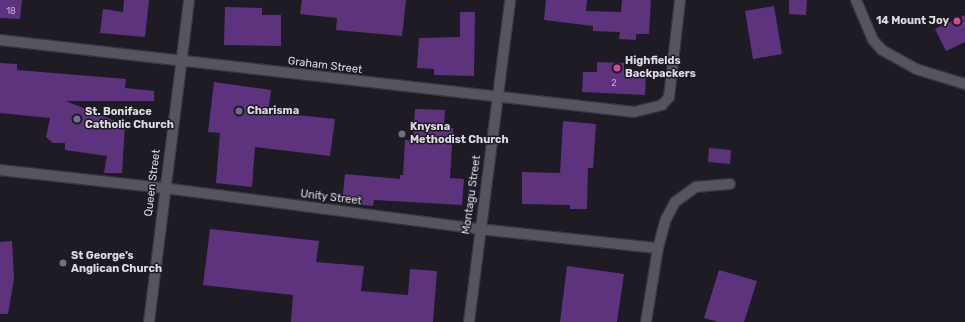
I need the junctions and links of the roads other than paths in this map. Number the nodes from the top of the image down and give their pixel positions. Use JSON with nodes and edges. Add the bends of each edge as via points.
{"nodes":[{"id":1,"x":189,"y":0,"type":"edge"},
{"id":2,"x":510,"y":0,"type":"edge"},
{"id":3,"x":680,"y":0,"type":"edge"},
{"id":4,"x":856,"y":0,"type":"edge"},
{"id":5,"x":0,"y":40,"type":"edge"},
{"id":6,"x":180,"y":60,"type":"junction"},
{"id":7,"x":965,"y":84,"type":"edge"},
{"id":8,"x":497,"y":99,"type":"junction"},
{"id":9,"x":0,"y":170,"type":"edge"},
{"id":10,"x":730,"y":184,"type":"dead end"},
{"id":11,"x":164,"y":188,"type":"junction"},
{"id":12,"x":479,"y":229,"type":"junction"},
{"id":13,"x":658,"y":248,"type":"junction"},
{"id":14,"x":149,"y":322,"type":"edge"},
{"id":15,"x":469,"y":322,"type":"edge"},
{"id":16,"x":646,"y":322,"type":"edge"}],
"edges":[{"from":1,"to":6,"type":"street","name":"Queen Street"},
{"from":2,"to":8,"type":"street","name":"Montagu Street"},
{"from":3,"to":8,"type":"street","name":"Graham Street","via":[[669,97],[662,105],[647,111],[634,112]]},
{"from":4,"to":7,"type":"street","via":[[873,40],[882,50],[916,69]]},
{"from":5,"to":6,"type":"street","name":"Graham Street"},
{"from":6,"to":8,"type":"street","name":"Graham Street"},
{"from":6,"to":11,"type":"street","name":"Queen Street"},
{"from":8,"to":12,"type":"street","name":"Montagu Street"},
{"from":9,"to":11,"type":"street","name":"Unity Street"},
{"from":10,"to":13,"type":"street","via":[[696,187],[684,194],[675,202],[666,219]]},
{"from":11,"to":12,"type":"street","name":"Unity Street"},
{"from":11,"to":14,"type":"street","name":"Queen Street"},
{"from":12,"to":13,"type":"street","name":"Unity Street"},
{"from":12,"to":15,"type":"street","name":"Montagu Street"},
{"from":13,"to":16,"type":"street"}]}
